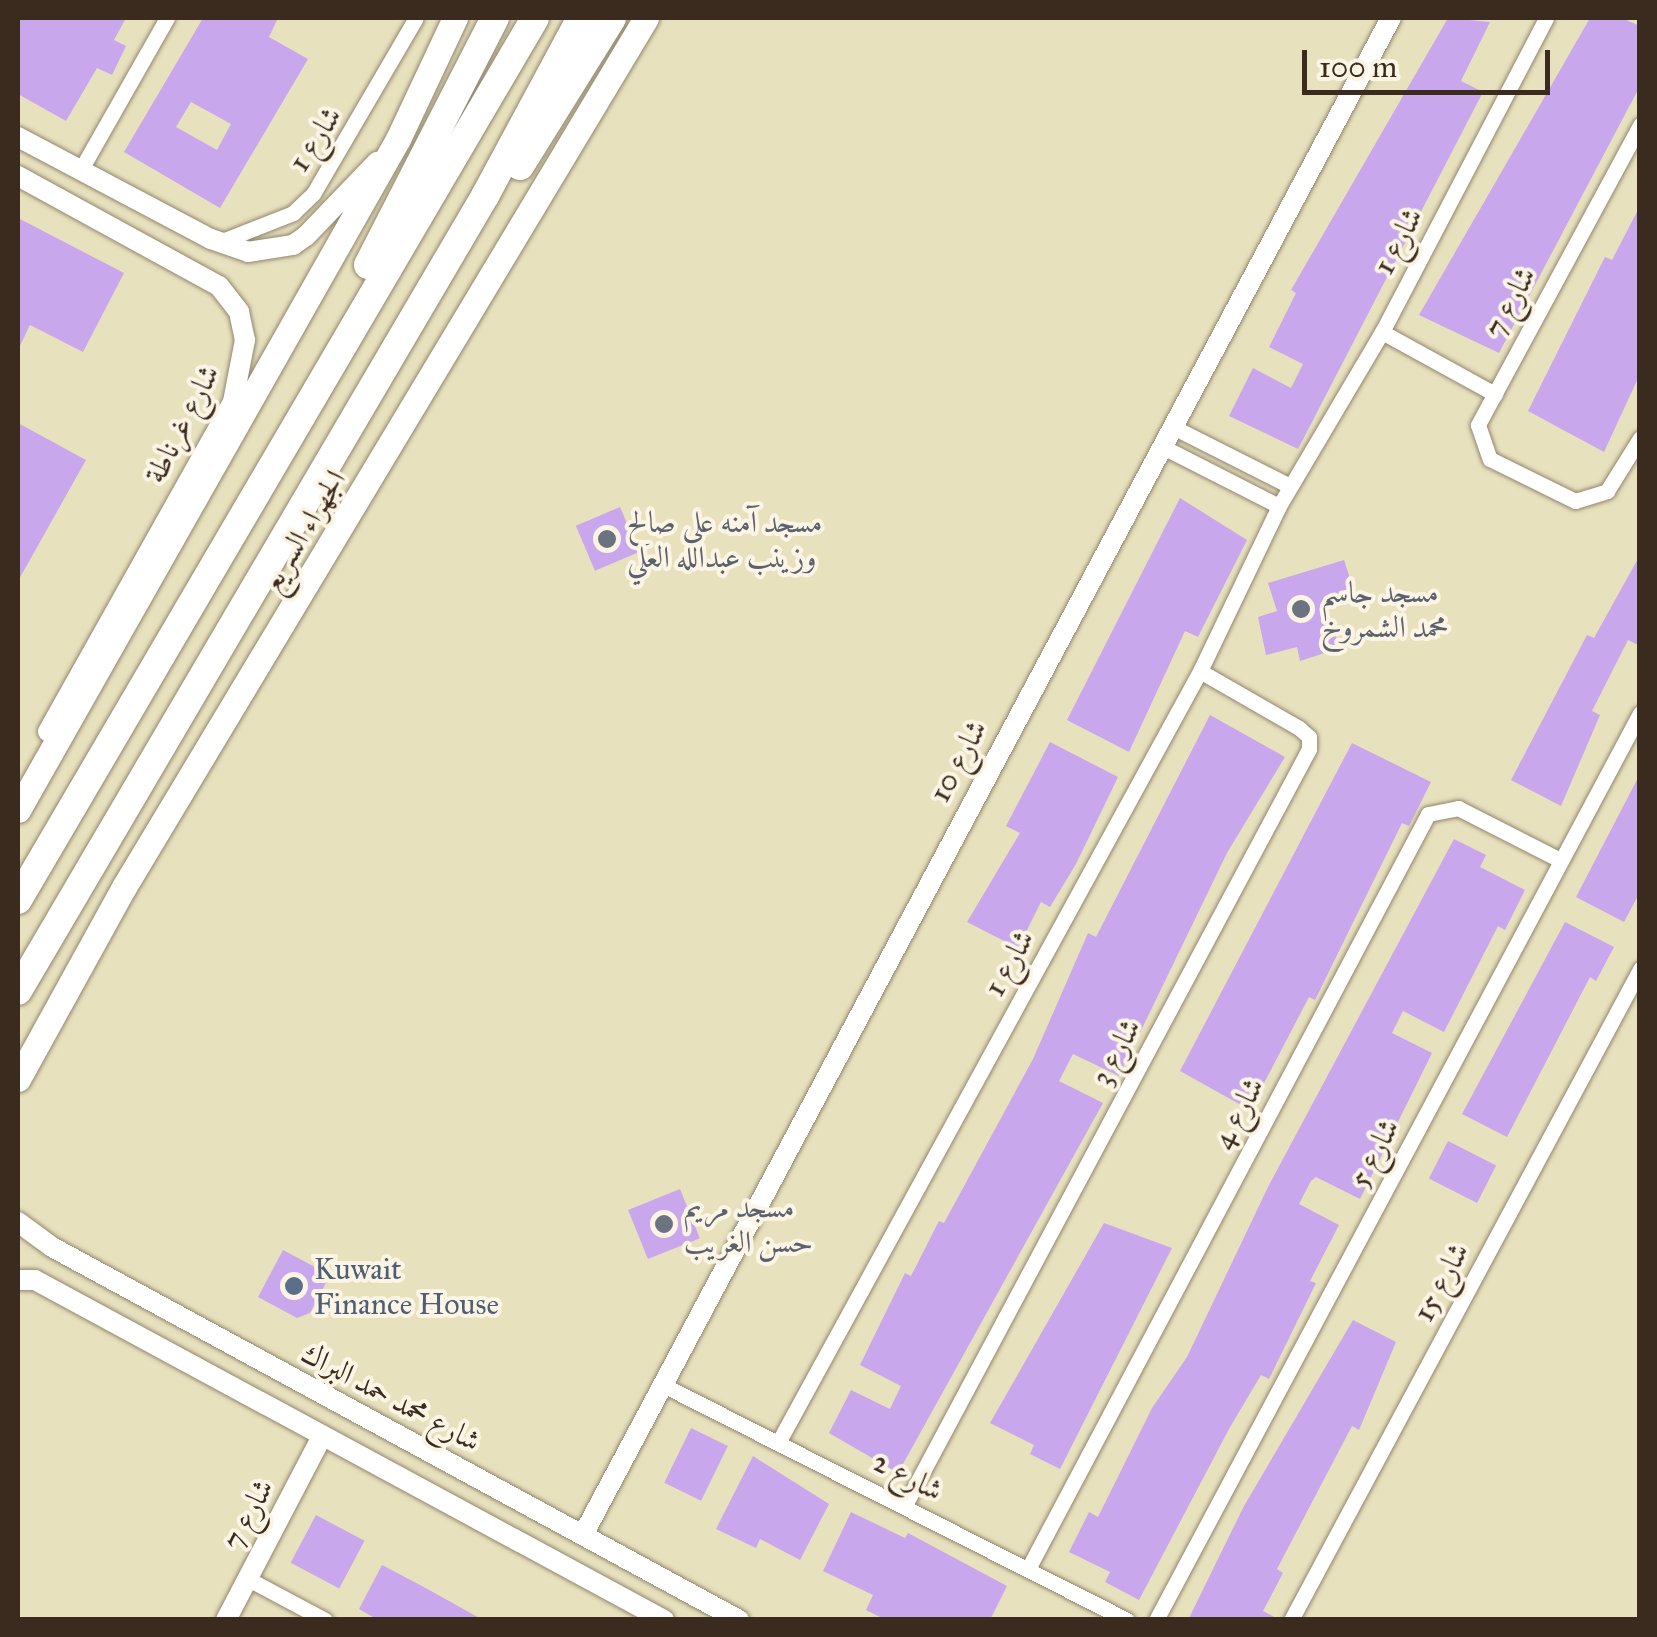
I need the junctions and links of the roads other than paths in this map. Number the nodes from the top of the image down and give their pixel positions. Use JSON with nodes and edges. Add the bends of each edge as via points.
{"nodes":[{"id":1,"x":167,"y":18,"type":"edge"},
{"id":2,"x":416,"y":18,"type":"edge"},
{"id":3,"x":455,"y":18,"type":"edge"},
{"id":4,"x":496,"y":18,"type":"edge"},
{"id":5,"x":536,"y":18,"type":"edge"},
{"id":6,"x":581,"y":18,"type":"edge"},
{"id":7,"x":612,"y":18,"type":"edge"},
{"id":8,"x":646,"y":18,"type":"edge"},
{"id":9,"x":1391,"y":18,"type":"edge"},
{"id":10,"x":1546,"y":18,"type":"edge"},
{"id":11,"x":1640,"y":125,"type":"edge"},
{"id":12,"x":18,"y":137,"type":"edge"},
{"id":13,"x":398,"y":139,"type":"junction"},
{"id":14,"x":80,"y":171,"type":"junction"},
{"id":15,"x":18,"y":176,"type":"edge"},
{"id":16,"x":461,"y":236,"type":"junction"},
{"id":17,"x":217,"y":242,"type":"junction"},
{"id":18,"x":198,"y":272,"type":"junction"},
{"id":19,"x":1382,"y":332,"type":"junction"},
{"id":20,"x":1495,"y":394,"type":"junction"},
{"id":21,"x":1173,"y":427,"type":"junction"},
{"id":22,"x":1640,"y":438,"type":"edge"},
{"id":23,"x":1161,"y":446,"type":"junction"},
{"id":24,"x":1633,"y":468,"type":"edge"},
{"id":25,"x":1290,"y":486,"type":"junction"},
{"id":26,"x":1279,"y":506,"type":"junction"},
{"id":27,"x":190,"y":600,"type":"junction"},
{"id":28,"x":1200,"y":671,"type":"junction"},
{"id":29,"x":1640,"y":712,"type":"edge"},
{"id":30,"x":18,"y":786,"type":"edge"},
{"id":31,"x":18,"y":810,"type":"edge"},
{"id":32,"x":1560,"y":860,"type":"junction"},
{"id":33,"x":18,"y":900,"type":"edge"},
{"id":34,"x":1640,"y":970,"type":"edge"},
{"id":35,"x":18,"y":991,"type":"edge"},
{"id":36,"x":46,"y":1024,"type":"junction"},
{"id":37,"x":18,"y":1079,"type":"edge"},
{"id":38,"x":18,"y":1092,"type":"edge"},
{"id":39,"x":18,"y":1222,"type":"edge"},
{"id":40,"x":52,"y":1248,"type":"junction"},
{"id":41,"x":26,"y":1280,"type":"edge"},
{"id":42,"x":231,"y":1344,"type":"junction"},
{"id":43,"x":215,"y":1374,"type":"junction"},
{"id":44,"x":663,"y":1385,"type":"junction"},
{"id":45,"x":322,"y":1436,"type":"junction"},
{"id":46,"x":779,"y":1442,"type":"junction"},
{"id":47,"x":904,"y":1505,"type":"junction"},
{"id":48,"x":583,"y":1535,"type":"junction"},
{"id":49,"x":1029,"y":1568,"type":"junction"},
{"id":50,"x":248,"y":1578,"type":"junction"},
{"id":51,"x":226,"y":1620,"type":"edge"},
{"id":52,"x":325,"y":1620,"type":"edge"},
{"id":53,"x":664,"y":1620,"type":"edge"},
{"id":54,"x":739,"y":1620,"type":"edge"},
{"id":55,"x":1128,"y":1620,"type":"edge"},
{"id":56,"x":1156,"y":1620,"type":"edge"},
{"id":57,"x":1291,"y":1620,"type":"edge"}],
"edges":[{"from":1,"to":14,"type":"street"},
{"from":2,"to":17,"type":"street","name":"شارع 1","via":[[313,194],[293,213]]},
{"from":3,"to":13,"type":"main road"},
{"from":4,"to":27,"type":"highway"},
{"from":5,"to":27,"type":"highway","name":"الجهراء السريع"},
{"from":6,"to":16,"type":"highway","name":"الجهراء السريع"},
{"from":7,"to":16,"type":"highway","via":[[525,160]]},
{"from":8,"to":36,"type":"main road","name":"الجهراء السريع"},
{"from":9,"to":21,"type":"street","name":"شارع 10"},
{"from":10,"to":19,"type":"street","name":"شارع 1"},
{"from":11,"to":20,"type":"street","name":"شارع 7"},
{"from":12,"to":14,"type":"street"},
{"from":13,"to":17,"type":"street","via":[[293,245],[248,252]]},
{"from":13,"to":31,"type":"main road"},
{"from":14,"to":17,"type":"street"},
{"from":15,"to":18,"type":"street","name":"شارع غرناطة"},
{"from":16,"to":35,"type":"highway","name":"الجهراء السريع"},
{"from":17,"to":18,"type":"street","via":[[212,264]]},
{"from":18,"to":30,"type":"street","name":"شارع غرناطة","via":[[240,312],[246,340],[242,381]]},
{"from":19,"to":20,"type":"street"},
{"from":19,"to":25,"type":"street","name":"شارع 1"},
{"from":20,"to":24,"type":"street","name":"شارع 7","via":[[1478,425],[1490,459],[1575,501],[1607,491]]},
{"from":21,"to":23,"type":"street","name":"شارع 10"},
{"from":21,"to":25,"type":"street"},
{"from":22,"to":24,"type":"street"},
{"from":23,"to":26,"type":"street"},
{"from":23,"to":44,"type":"street","name":"شارع 10"},
{"from":25,"to":26,"type":"street","name":"شارع 1"},
{"from":26,"to":28,"type":"street","name":"شارع 1"},
{"from":27,"to":33,"type":"highway","name":"الجهراء السريع"},
{"from":28,"to":46,"type":"street","name":"شارع 1"},
{"from":28,"to":47,"type":"street","name":"شارع 3","via":[[1299,728],[1309,737],[1309,749]]},
{"from":29,"to":32,"type":"street","name":"شارع 5"},
{"from":32,"to":49,"type":"street","name":"شارع 4","via":[[1458,808],[1428,814]]},
{"from":32,"to":56,"type":"street","name":"شارع 5"},
{"from":34,"to":57,"type":"street","name":"شارع 15"},
{"from":36,"to":37,"type":"main road","name":"الجهراء السريع"},
{"from":36,"to":38,"type":"street"},
{"from":39,"to":40,"type":"street","name":"شارع محمد حمد البراك"},
{"from":40,"to":41,"type":"street","via":[[35,1258]]},
{"from":40,"to":42,"type":"street","name":"شارع محمد حمد البراك"},
{"from":41,"to":43,"type":"street"},
{"from":42,"to":43,"type":"street","via":[[212,1353]]},
{"from":42,"to":48,"type":"street","name":"شارع محمد حمد البراك"},
{"from":43,"to":45,"type":"street"},
{"from":44,"to":46,"type":"street","name":"شارع 2"},
{"from":44,"to":48,"type":"street","name":"شارع 10"},
{"from":45,"to":50,"type":"street","name":"شارع 7"},
{"from":45,"to":53,"type":"street"},
{"from":46,"to":47,"type":"street","name":"شارع 2"},
{"from":47,"to":49,"type":"street","name":"شارع 2"},
{"from":48,"to":54,"type":"street","name":"شارع محمد حمد البراك"},
{"from":49,"to":55,"type":"street","name":"شارع 2"},
{"from":50,"to":51,"type":"street","name":"شارع 7"},
{"from":50,"to":52,"type":"street"}]}
